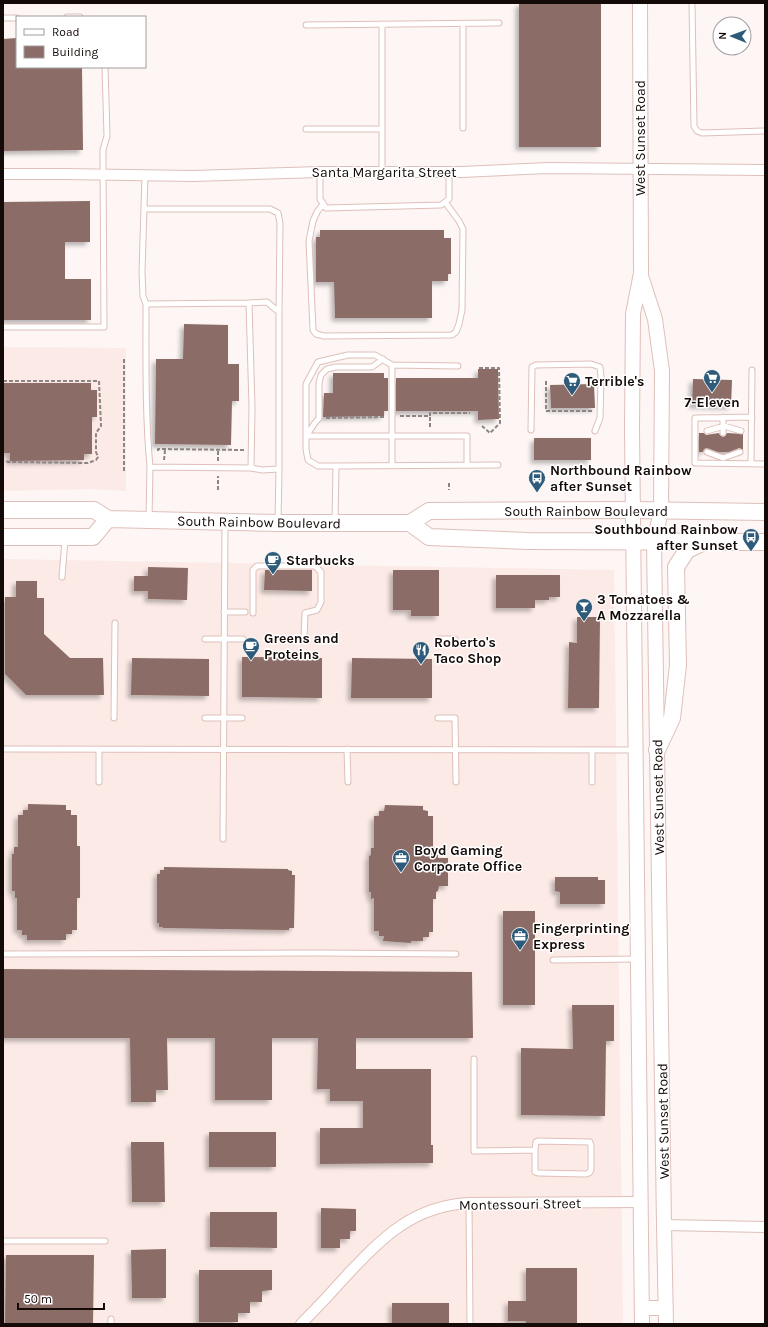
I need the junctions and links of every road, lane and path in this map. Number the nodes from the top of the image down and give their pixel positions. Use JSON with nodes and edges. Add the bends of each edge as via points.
{"nodes":[{"id":1,"x":640,"y":3,"type":"edge"},
{"id":2,"x":692,"y":3,"type":"edge"},
{"id":3,"x":3,"y":18,"type":"edge"},
{"id":4,"x":16,"y":18,"type":"edge"},
{"id":5,"x":382,"y":24,"type":"junction"},
{"id":6,"x":463,"y":24,"type":"junction"},
{"id":7,"x":499,"y":24,"type":"dead end"},
{"id":8,"x":306,"y":25,"type":"dead end"},
{"id":9,"x":105,"y":68,"type":"edge"},
{"id":10,"x":463,"y":128,"type":"dead end"},
{"id":11,"x":306,"y":129,"type":"dead end"},
{"id":12,"x":382,"y":129,"type":"junction"},
{"id":13,"x":765,"y":131,"type":"edge"},
{"id":14,"x":640,"y":168,"type":"junction"},
{"id":15,"x":765,"y":170,"type":"edge"},
{"id":16,"x":320,"y":172,"type":"junction"},
{"id":17,"x":382,"y":172,"type":"junction"},
{"id":18,"x":449,"y":172,"type":"junction"},
{"id":19,"x":3,"y":174,"type":"edge"},
{"id":20,"x":102,"y":174,"type":"junction"},
{"id":21,"x":145,"y":175,"type":"junction"},
{"id":22,"x":445,"y":202,"type":"junction"},
{"id":23,"x":323,"y":204,"type":"junction"},
{"id":24,"x":144,"y":209,"type":"junction"},
{"id":25,"x":641,"y":273,"type":"junction"},
{"id":26,"x":249,"y":302,"type":"junction"},
{"id":27,"x":146,"y":304,"type":"junction"},
{"id":28,"x":279,"y":312,"type":"junction"},
{"id":29,"x":3,"y":327,"type":"edge"},
{"id":30,"x":124,"y":359,"type":"dead end"},
{"id":31,"x":383,"y":359,"type":"junction"},
{"id":32,"x":392,"y":364,"type":"junction"},
{"id":33,"x":458,"y":366,"type":"dead end"},
{"id":34,"x":480,"y":368,"type":"dead end"},
{"id":35,"x":752,"y":370,"type":"dead end"},
{"id":36,"x":3,"y":381,"type":"edge"},
{"id":37,"x":546,"y":381,"type":"dead end"},
{"id":38,"x":596,"y":411,"type":"dead end"},
{"id":39,"x":470,"y":413,"type":"dead end"},
{"id":40,"x":400,"y":416,"type":"dead end"},
{"id":41,"x":430,"y":416,"type":"junction"},
{"id":42,"x":387,"y":417,"type":"dead end"},
{"id":43,"x":319,"y":418,"type":"junction"},
{"id":44,"x":724,"y":418,"type":"junction"},
{"id":45,"x":752,"y":418,"type":"junction"},
{"id":46,"x":482,"y":426,"type":"dead end"},
{"id":47,"x":724,"y":426,"type":"junction"},
{"id":48,"x":430,"y":428,"type":"dead end"},
{"id":49,"x":531,"y":430,"type":"dead end"},
{"id":50,"x":594,"y":431,"type":"dead end"},
{"id":51,"x":707,"y":431,"type":"dead end"},
{"id":52,"x":741,"y":431,"type":"dead end"},
{"id":53,"x":723,"y":433,"type":"dead end"},
{"id":54,"x":306,"y":436,"type":"junction"},
{"id":55,"x":392,"y":436,"type":"junction"},
{"id":56,"x":165,"y":450,"type":"junction"},
{"id":57,"x":218,"y":450,"type":"junction"},
{"id":58,"x":251,"y":450,"type":"junction"},
{"id":59,"x":724,"y":451,"type":"dead end"},
{"id":60,"x":158,"y":452,"type":"dead end"},
{"id":61,"x":707,"y":452,"type":"dead end"},
{"id":62,"x":740,"y":452,"type":"dead end"},
{"id":63,"x":723,"y":460,"type":"junction"},
{"id":64,"x":3,"y":461,"type":"edge"},
{"id":65,"x":164,"y":463,"type":"dead end"},
{"id":66,"x":751,"y":463,"type":"junction"},
{"id":67,"x":218,"y":464,"type":"dead end"},
{"id":68,"x":765,"y":464,"type":"edge"},
{"id":69,"x":392,"y":465,"type":"junction"},
{"id":70,"x":467,"y":465,"type":"junction"},
{"id":71,"x":498,"y":465,"type":"dead end"},
{"id":72,"x":336,"y":466,"type":"junction"},
{"id":73,"x":150,"y":467,"type":"junction"},
{"id":74,"x":251,"y":468,"type":"junction"},
{"id":75,"x":279,"y":469,"type":"junction"},
{"id":76,"x":124,"y":472,"type":"dead end"},
{"id":77,"x":218,"y":476,"type":"dead end"},
{"id":78,"x":449,"y":483,"type":"dead end"},
{"id":79,"x":218,"y":490,"type":"dead end"},
{"id":80,"x":449,"y":490,"type":"dead end"},
{"id":81,"x":3,"y":510,"type":"edge"},
{"id":82,"x":633,"y":510,"type":"junction"},
{"id":83,"x":661,"y":511,"type":"junction"},
{"id":84,"x":765,"y":512,"type":"edge"},
{"id":85,"x":108,"y":519,"type":"junction"},
{"id":86,"x":149,"y":520,"type":"junction"},
{"id":87,"x":225,"y":521,"type":"junction"},
{"id":88,"x":278,"y":523,"type":"junction"},
{"id":89,"x":335,"y":523,"type":"junction"},
{"id":90,"x":410,"y":523,"type":"junction"},
{"id":91,"x":3,"y":537,"type":"edge"},
{"id":92,"x":66,"y":537,"type":"junction"},
{"id":93,"x":706,"y":541,"type":"junction"},
{"id":94,"x":633,"y":542,"type":"junction"},
{"id":95,"x":654,"y":542,"type":"junction"},
{"id":96,"x":765,"y":542,"type":"edge"},
{"id":97,"x":62,"y":576,"type":"dead end"},
{"id":98,"x":224,"y":612,"type":"junction"},
{"id":99,"x":245,"y":612,"type":"dead end"},
{"id":100,"x":252,"y":612,"type":"dead end"},
{"id":101,"x":115,"y":623,"type":"dead end"},
{"id":102,"x":205,"y":639,"type":"dead end"},
{"id":103,"x":224,"y":639,"type":"junction"},
{"id":104,"x":243,"y":639,"type":"dead end"},
{"id":105,"x":304,"y":639,"type":"dead end"},
{"id":106,"x":439,"y":639,"type":"dead end"},
{"id":107,"x":455,"y":639,"type":"dead end"},
{"id":108,"x":114,"y":718,"type":"dead end"},
{"id":109,"x":205,"y":718,"type":"dead end"},
{"id":110,"x":224,"y":718,"type":"junction"},
{"id":111,"x":242,"y":718,"type":"dead end"},
{"id":112,"x":438,"y":718,"type":"dead end"},
{"id":113,"x":3,"y":749,"type":"edge"},
{"id":114,"x":99,"y":750,"type":"junction"},
{"id":115,"x":223,"y":750,"type":"junction"},
{"id":116,"x":347,"y":750,"type":"junction"},
{"id":117,"x":455,"y":750,"type":"junction"},
{"id":118,"x":592,"y":750,"type":"junction"},
{"id":119,"x":636,"y":750,"type":"junction"},
{"id":120,"x":657,"y":750,"type":"junction"},
{"id":121,"x":99,"y":782,"type":"dead end"},
{"id":122,"x":348,"y":782,"type":"dead end"},
{"id":123,"x":456,"y":782,"type":"dead end"},
{"id":124,"x":592,"y":782,"type":"dead end"},
{"id":125,"x":223,"y":839,"type":"dead end"},
{"id":126,"x":3,"y":954,"type":"edge"},
{"id":127,"x":456,"y":954,"type":"dead end"},
{"id":128,"x":638,"y":959,"type":"junction"},
{"id":129,"x":660,"y":959,"type":"junction"},
{"id":130,"x":553,"y":960,"type":"dead end"},
{"id":131,"x":474,"y":1059,"type":"dead end"},
{"id":132,"x":534,"y":1150,"type":"junction"},
{"id":133,"x":641,"y":1202,"type":"junction"},
{"id":134,"x":469,"y":1203,"type":"junction"},
{"id":135,"x":664,"y":1225,"type":"junction"},
{"id":136,"x":765,"y":1227,"type":"edge"},
{"id":137,"x":105,"y":1241,"type":"dead end"},
{"id":138,"x":3,"y":1242,"type":"edge"},
{"id":139,"x":642,"y":1308,"type":"junction"},
{"id":140,"x":666,"y":1308,"type":"junction"},
{"id":141,"x":301,"y":1324,"type":"edge"},
{"id":142,"x":470,"y":1324,"type":"edge"},
{"id":143,"x":642,"y":1324,"type":"edge"},
{"id":144,"x":666,"y":1324,"type":"edge"}],
"edges":[{"from":1,"to":14,"type":"main road","name":"West Sunset Road"},
{"from":2,"to":13,"type":"lane","via":[[694,126],[702,133]]},
{"from":3,"to":4,"type":"lane"},
{"from":5,"to":6,"type":"lane"},
{"from":5,"to":8,"type":"lane"},
{"from":5,"to":12,"type":"lane"},
{"from":6,"to":7,"type":"lane"},
{"from":6,"to":10,"type":"lane"},
{"from":9,"to":20,"type":"lane","via":[[107,136],[103,150]]},
{"from":11,"to":12,"type":"lane"},
{"from":12,"to":17,"type":"lane"},
{"from":14,"to":15,"type":"street","name":"Santa Margarita Street"},
{"from":14,"to":18,"type":"street","name":"Santa Margarita Street"},
{"from":14,"to":25,"type":"main road","name":"West Sunset Road"},
{"from":16,"to":17,"type":"street","name":"Santa Margarita Street"},
{"from":16,"to":21,"type":"street","name":"Santa Margarita Street"},
{"from":16,"to":23,"type":"lane","via":[[320,198]]},
{"from":17,"to":18,"type":"street","name":"Santa Margarita Street"},
{"from":18,"to":22,"type":"lane","via":[[449,199]]},
{"from":19,"to":20,"type":"street","name":"Santa Margarita Street"},
{"from":20,"to":21,"type":"street","name":"Santa Margarita Street"},
{"from":20,"to":29,"type":"lane","via":[[104,327]]},
{"from":21,"to":24,"type":"lane"},
{"from":22,"to":23,"type":"lane","via":[[441,205],[326,208]]},
{"from":22,"to":23,"type":"lane","via":[[462,229],[462,310],[456,332],[452,335],[316,334],[313,330],[309,241],[312,221]]},
{"from":24,"to":27,"type":"lane","via":[[142,272]]},
{"from":24,"to":28,"type":"lane","via":[[270,209],[278,213]]},
{"from":25,"to":82,"type":"main road","name":"West Sunset Road","via":[[633,314]]},
{"from":25,"to":83,"type":"main road","name":"West Sunset Road","via":[[655,319],[662,371]]},
{"from":26,"to":27,"type":"lane"},
{"from":26,"to":28,"type":"lane","via":[[267,302]]},
{"from":26,"to":58,"type":"lane"},
{"from":27,"to":73,"type":"lane","via":[[145,363]]},
{"from":28,"to":75,"type":"lane"},
{"from":30,"to":76,"type":"path"},
{"from":31,"to":32,"type":"lane"},
{"from":31,"to":43,"type":"lane","via":[[372,367],[327,369],[321,375],[319,383]]},
{"from":31,"to":54,"type":"lane","via":[[375,355],[348,355],[318,362],[306,384]]},
{"from":32,"to":33,"type":"lane"},
{"from":32,"to":55,"type":"lane"},
{"from":34,"to":46,"type":"path","via":[[499,368],[500,423],[490,433]]},
{"from":35,"to":45,"type":"lane"},
{"from":36,"to":64,"type":"path","via":[[99,381],[101,426],[96,433],[98,457],[93,462]]},
{"from":37,"to":38,"type":"path","via":[[546,411]]},
{"from":39,"to":41,"type":"path","via":[[430,413]]},
{"from":40,"to":41,"type":"path"},
{"from":41,"to":48,"type":"path"},
{"from":42,"to":43,"type":"path"},
{"from":43,"to":54,"type":"lane"},
{"from":44,"to":45,"type":"lane"},
{"from":44,"to":47,"type":"lane"},
{"from":44,"to":63,"type":"lane","via":[[695,418],[695,463]]},
{"from":45,"to":66,"type":"lane"},
{"from":47,"to":51,"type":"lane"},
{"from":47,"to":52,"type":"lane"},
{"from":47,"to":53,"type":"lane"},
{"from":49,"to":50,"type":"lane","via":[[532,367],[591,364],[600,367],[601,377],[600,418]]},
{"from":54,"to":55,"type":"lane"},
{"from":54,"to":72,"type":"lane","via":[[308,460],[318,466]]},
{"from":55,"to":69,"type":"lane"},
{"from":55,"to":70,"type":"lane","via":[[467,436]]},
{"from":56,"to":57,"type":"path"},
{"from":56,"to":60,"type":"path"},
{"from":56,"to":65,"type":"path"},
{"from":57,"to":58,"type":"path"},
{"from":57,"to":67,"type":"path"},
{"from":58,"to":74,"type":"lane"},
{"from":59,"to":63,"type":"lane"},
{"from":61,"to":63,"type":"lane"},
{"from":62,"to":63,"type":"lane"},
{"from":63,"to":66,"type":"lane"},
{"from":66,"to":68,"type":"lane"},
{"from":69,"to":70,"type":"lane"},
{"from":69,"to":72,"type":"lane"},
{"from":70,"to":71,"type":"lane"},
{"from":72,"to":89,"type":"lane"},
{"from":73,"to":74,"type":"lane"},
{"from":73,"to":86,"type":"lane"},
{"from":74,"to":75,"type":"lane"},
{"from":75,"to":88,"type":"lane"},
{"from":77,"to":79,"type":"path"},
{"from":78,"to":80,"type":"path"},
{"from":81,"to":85,"type":"main road","name":"South Rainbow Boulevard","via":[[94,510]]},
{"from":82,"to":83,"type":"main road","name":"South Rainbow Boulevard"},
{"from":82,"to":90,"type":"main road","name":"South Rainbow Boulevard","via":[[429,511]]},
{"from":82,"to":94,"type":"main road","name":"West Sunset Road"},
{"from":83,"to":84,"type":"main road","name":"South Rainbow Boulevard"},
{"from":83,"to":95,"type":"main road","name":"West Sunset Road"},
{"from":85,"to":86,"type":"main road","name":"South Rainbow Boulevard"},
{"from":85,"to":92,"type":"main road","via":[[93,537]]},
{"from":86,"to":87,"type":"main road","name":"South Rainbow Boulevard"},
{"from":87,"to":88,"type":"main road","name":"South Rainbow Boulevard"},
{"from":87,"to":98,"type":"lane"},
{"from":88,"to":89,"type":"main road","name":"South Rainbow Boulevard"},
{"from":89,"to":90,"type":"main road","name":"South Rainbow Boulevard"},
{"from":90,"to":94,"type":"main road","name":"South Rainbow Boulevard","via":[[429,537]]},
{"from":91,"to":92,"type":"main road"},
{"from":92,"to":97,"type":"lane"},
{"from":93,"to":95,"type":"main road","name":"South Rainbow Boulevard"},
{"from":93,"to":96,"type":"main road","name":"South Rainbow Boulevard"},
{"from":93,"to":120,"type":"main road","via":[[687,550],[676,567],[678,665],[672,718]]},
{"from":94,"to":95,"type":"main road","name":"South Rainbow Boulevard"},
{"from":94,"to":119,"type":"main road","name":"West Sunset Road"},
{"from":95,"to":120,"type":"main road","name":"West Sunset Road"},
{"from":98,"to":99,"type":"lane"},
{"from":98,"to":103,"type":"lane"},
{"from":100,"to":105,"type":"lane","via":[[253,570],[257,566],[315,566],[321,572],[321,602],[316,610],[305,613]]},
{"from":101,"to":108,"type":"lane"},
{"from":102,"to":103,"type":"lane"},
{"from":103,"to":104,"type":"lane"},
{"from":103,"to":110,"type":"lane"},
{"from":106,"to":107,"type":"lane"},
{"from":109,"to":110,"type":"lane"},
{"from":110,"to":111,"type":"lane"},
{"from":110,"to":115,"type":"lane"},
{"from":112,"to":117,"type":"lane","via":[[455,718]]},
{"from":113,"to":114,"type":"lane"},
{"from":114,"to":115,"type":"lane"},
{"from":114,"to":121,"type":"lane"},
{"from":115,"to":116,"type":"lane"},
{"from":115,"to":125,"type":"lane"},
{"from":116,"to":117,"type":"lane"},
{"from":116,"to":122,"type":"lane"},
{"from":117,"to":118,"type":"lane"},
{"from":117,"to":123,"type":"lane"},
{"from":118,"to":119,"type":"lane"},
{"from":118,"to":124,"type":"lane"},
{"from":119,"to":120,"type":"main road"},
{"from":119,"to":128,"type":"main road","name":"West Sunset Road"},
{"from":120,"to":129,"type":"main road","name":"West Sunset Road"},
{"from":126,"to":127,"type":"lane"},
{"from":128,"to":129,"type":"main road"},
{"from":128,"to":130,"type":"lane"},
{"from":128,"to":133,"type":"main road","name":"West Sunset Road"},
{"from":129,"to":135,"type":"main road","name":"West Sunset Road"},
{"from":131,"to":132,"type":"lane","via":[[474,1151]]},
{"from":132,"to":132,"type":"lane","via":[[535,1172],[586,1174],[591,1170],[590,1142],[538,1141]]},
{"from":133,"to":134,"type":"street","name":"Montessouri Street"},
{"from":133,"to":139,"type":"main road","name":"West Sunset Road"},
{"from":134,"to":141,"type":"street","name":"Montessouri Street","via":[[434,1210],[404,1223],[381,1240]]},
{"from":134,"to":142,"type":"lane"},
{"from":135,"to":136,"type":"street"},
{"from":135,"to":140,"type":"main road","name":"West Sunset Road"},
{"from":137,"to":138,"type":"lane"},
{"from":139,"to":140,"type":"main road"},
{"from":139,"to":143,"type":"main road","name":"West Sunset Road"},
{"from":140,"to":144,"type":"main road","name":"West Sunset Road"}]}
